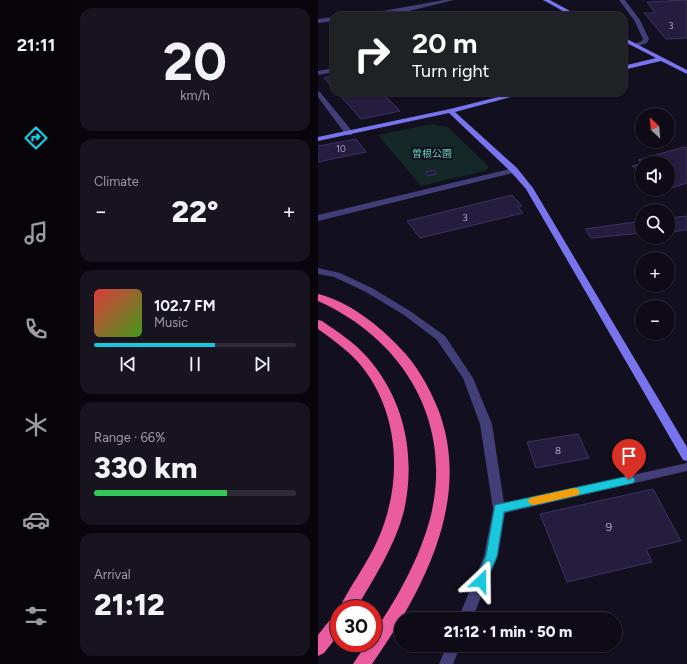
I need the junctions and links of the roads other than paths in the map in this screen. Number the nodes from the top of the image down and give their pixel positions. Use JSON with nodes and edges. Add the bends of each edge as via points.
{"nodes":[{"id":1,"x":451,"y":0,"type":"edge"},
{"id":2,"x":546,"y":0,"type":"edge"},
{"id":3,"x":622,"y":0,"type":"edge"},
{"id":4,"x":387,"y":12,"type":"edge"},
{"id":5,"x":568,"y":12,"type":"edge"},
{"id":6,"x":330,"y":20,"type":"edge"},
{"id":7,"x":318,"y":22,"type":"edge"},
{"id":8,"x":627,"y":41,"type":"edge"},
{"id":9,"x":634,"y":44,"type":"junction"},
{"id":10,"x":661,"y":59,"type":"junction"},
{"id":11,"x":627,"y":67,"type":"edge"},
{"id":12,"x":330,"y":71,"type":"edge"},
{"id":13,"x":687,"y":72,"type":"edge"},
{"id":14,"x":318,"y":73,"type":"edge"},
{"id":15,"x":318,"y":93,"type":"edge"},
{"id":16,"x":510,"y":96,"type":"edge"},
{"id":17,"x":450,"y":111,"type":"junction"},
{"id":18,"x":349,"y":133,"type":"junction"},
{"id":19,"x":318,"y":139,"type":"edge"},
{"id":20,"x":514,"y":170,"type":"junction"},
{"id":21,"x":318,"y":218,"type":"edge"},
{"id":22,"x":318,"y":271,"type":"edge"},
{"id":23,"x":318,"y":297,"type":"edge"},
{"id":24,"x":318,"y":324,"type":"edge"},
{"id":25,"x":687,"y":457,"type":"edge"},
{"id":26,"x":687,"y":467,"type":"edge"},
{"id":27,"x":499,"y":508,"type":"junction"},
{"id":28,"x":353,"y":600,"type":"edge"},
{"id":29,"x":468,"y":612,"type":"edge"},
{"id":30,"x":330,"y":633,"type":"edge"},
{"id":31,"x":318,"y":648,"type":"edge"},
{"id":32,"x":451,"y":652,"type":"edge"},
{"id":33,"x":362,"y":664,"type":"edge"},
{"id":34,"x":446,"y":664,"type":"edge"}],
"edges":[{"from":1,"to":4,"type":"street"},
{"from":2,"to":5,"type":"street"},
{"from":3,"to":9,"type":"street","via":[[637,20],[646,39],[645,42]]},
{"from":6,"to":7,"type":"street"},
{"from":8,"to":9,"type":"street"},
{"from":9,"to":10,"type":"street"},
{"from":10,"to":11,"type":"street"},
{"from":10,"to":13,"type":"street"},
{"from":12,"to":14,"type":"street"},
{"from":15,"to":18,"type":"street"},
{"from":16,"to":17,"type":"street"},
{"from":17,"to":18,"type":"street"},
{"from":17,"to":20,"type":"street"},
{"from":18,"to":19,"type":"street"},
{"from":20,"to":21,"type":"street"},
{"from":20,"to":25,"type":"street","via":[[529,188]]},
{"from":22,"to":27,"type":"street","via":[[337,275],[370,290],[407,312],[441,338],[468,378],[486,424]]},
{"from":23,"to":33,"type":"highway","via":[[367,324],[390,344],[409,366],[424,391],[436,421],[442,456],[442,492],[432,537],[394,617]]},
{"from":24,"to":28,"type":"highway","via":[[355,352],[374,374],[389,400],[400,433],[403,471],[395,512],[377,560]]},
{"from":26,"to":27,"type":"street"},
{"from":27,"to":29,"type":"street","via":[[492,556]]},
{"from":30,"to":31,"type":"highway"},
{"from":32,"to":34,"type":"street"}]}
